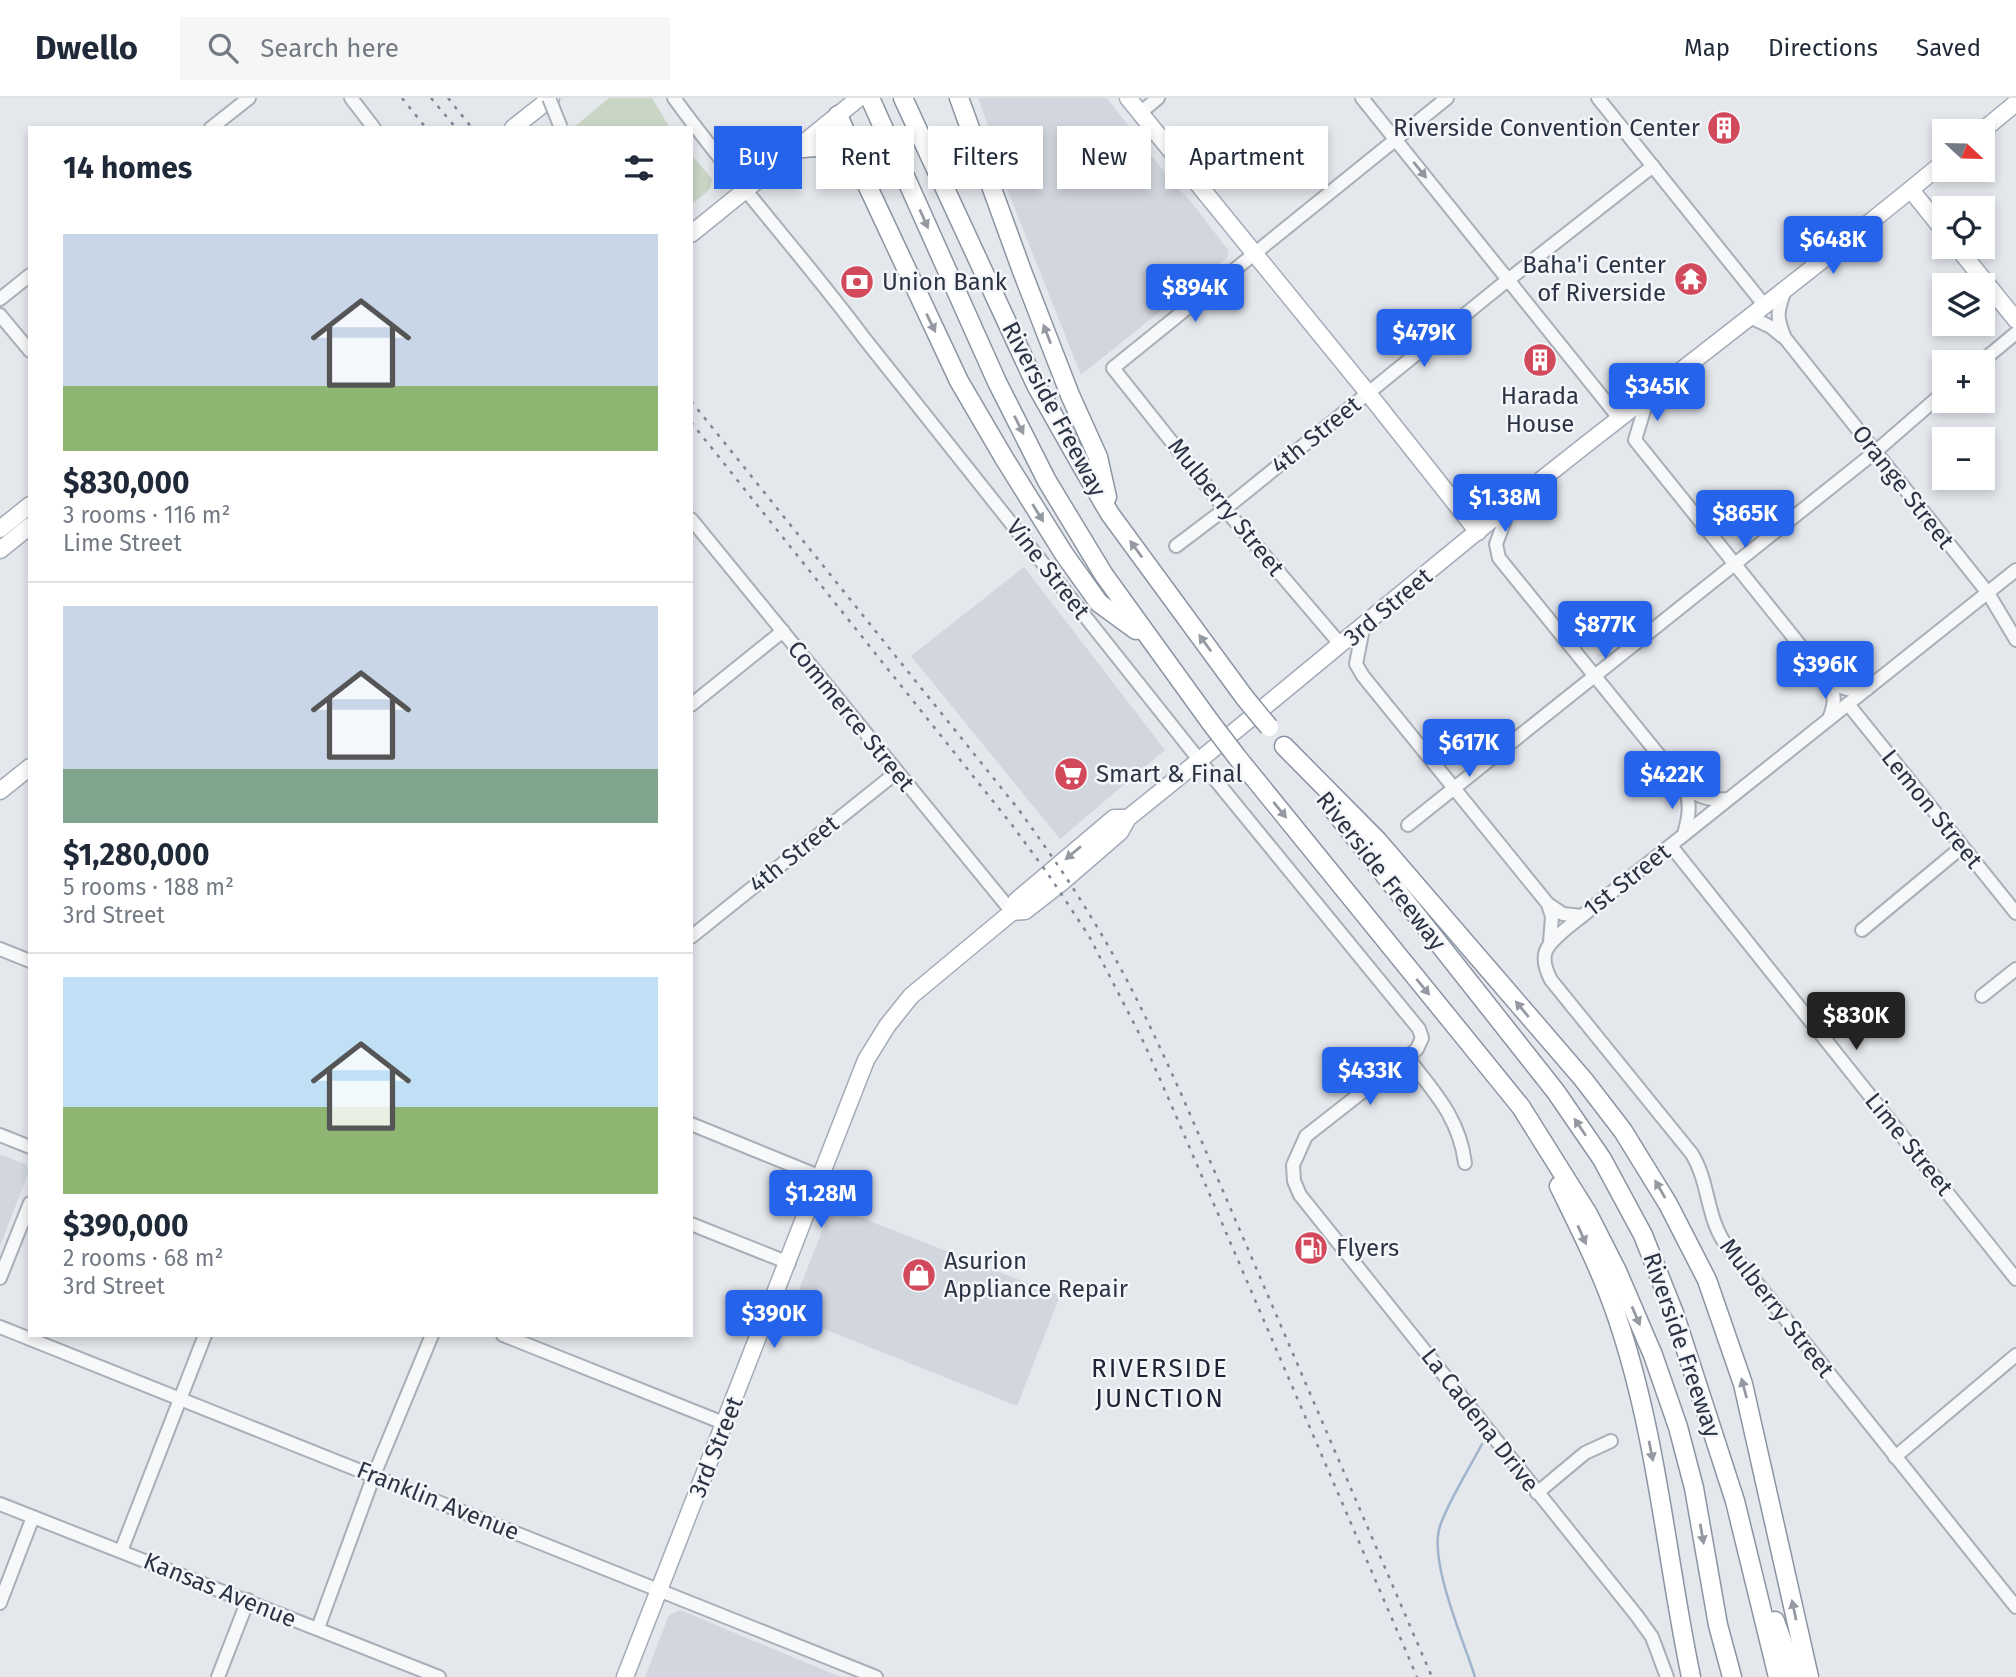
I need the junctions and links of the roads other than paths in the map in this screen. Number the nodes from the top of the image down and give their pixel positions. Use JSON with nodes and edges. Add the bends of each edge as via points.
{"nodes":[{"id":1,"x":249,"y":98,"type":"edge"},
{"id":2,"x":351,"y":98,"type":"edge"},
{"id":3,"x":550,"y":98,"type":"edge"},
{"id":4,"x":674,"y":98,"type":"edge"},
{"id":5,"x":859,"y":98,"type":"edge"},
{"id":6,"x":903,"y":98,"type":"edge"},
{"id":7,"x":959,"y":98,"type":"edge"},
{"id":8,"x":1128,"y":98,"type":"edge"},
{"id":9,"x":1158,"y":98,"type":"edge"},
{"id":10,"x":1362,"y":98,"type":"edge"},
{"id":11,"x":1447,"y":98,"type":"edge"},
{"id":12,"x":1598,"y":98,"type":"edge"},
{"id":13,"x":2016,"y":103,"type":"edge"},
{"id":14,"x":873,"y":105,"type":"edge"},
{"id":15,"x":835,"y":107,"type":"edge"},
{"id":16,"x":1140,"y":113,"type":"junction"},
{"id":17,"x":1995,"y":120,"type":"edge"},
{"id":18,"x":214,"y":126,"type":"edge"},
{"id":19,"x":372,"y":126,"type":"edge"},
{"id":20,"x":515,"y":126,"type":"edge"},
{"id":21,"x":560,"y":126,"type":"edge"},
{"id":22,"x":844,"y":126,"type":"edge"},
{"id":23,"x":1395,"y":139,"type":"junction"},
{"id":24,"x":802,"y":143,"type":"edge"},
{"id":25,"x":1653,"y":166,"type":"junction"},
{"id":26,"x":1932,"y":172,"type":"edge"},
{"id":27,"x":869,"y":189,"type":"edge"},
{"id":28,"x":746,"y":190,"type":"junction"},
{"id":29,"x":1911,"y":190,"type":"junction"},
{"id":30,"x":1932,"y":216,"type":"edge"},
{"id":31,"x":693,"y":232,"type":"edge"},
{"id":32,"x":1256,"y":254,"type":"junction"},
{"id":33,"x":1967,"y":259,"type":"edge"},
{"id":34,"x":28,"y":277,"type":"edge"},
{"id":35,"x":1508,"y":279,"type":"junction"},
{"id":36,"x":1785,"y":290,"type":"junction"},
{"id":37,"x":0,"y":299,"type":"edge"},
{"id":38,"x":1765,"y":306,"type":"junction"},
{"id":39,"x":0,"y":315,"type":"edge"},
{"id":40,"x":1750,"y":317,"type":"junction"},
{"id":41,"x":2016,"y":320,"type":"edge"},
{"id":42,"x":2016,"y":333,"type":"edge"},
{"id":43,"x":1786,"y":338,"type":"junction"},
{"id":44,"x":28,"y":349,"type":"edge"},
{"id":45,"x":1995,"y":350,"type":"edge"},
{"id":46,"x":1368,"y":393,"type":"junction"},
{"id":47,"x":1648,"y":397,"type":"junction"},
{"id":48,"x":1932,"y":403,"type":"edge"},
{"id":49,"x":1619,"y":418,"type":"junction"},
{"id":50,"x":1875,"y":452,"type":"junction"},
{"id":51,"x":28,"y":507,"type":"edge"},
{"id":52,"x":1510,"y":507,"type":"junction"},
{"id":53,"x":1225,"y":509,"type":"junction"},
{"id":54,"x":1110,"y":514,"type":"junction"},
{"id":55,"x":693,"y":521,"type":"edge"},
{"id":56,"x":28,"y":528,"type":"edge"},
{"id":57,"x":0,"y":529,"type":"edge"},
{"id":58,"x":1478,"y":532,"type":"junction"},
{"id":59,"x":1175,"y":546,"type":"dead end"},
{"id":60,"x":0,"y":550,"type":"edge"},
{"id":61,"x":1735,"y":563,"type":"junction"},
{"id":62,"x":2016,"y":570,"type":"edge"},
{"id":63,"x":1988,"y":593,"type":"junction"},
{"id":64,"x":1363,"y":628,"type":"junction"},
{"id":65,"x":783,"y":631,"type":"junction"},
{"id":66,"x":1148,"y":638,"type":"junction"},
{"id":67,"x":2016,"y":640,"type":"edge"},
{"id":68,"x":1341,"y":645,"type":"junction"},
{"id":69,"x":1595,"y":675,"type":"junction"},
{"id":70,"x":1828,"y":680,"type":"junction"},
{"id":71,"x":1867,"y":689,"type":"junction"},
{"id":72,"x":693,"y":703,"type":"edge"},
{"id":73,"x":1848,"y":704,"type":"junction"},
{"id":74,"x":1829,"y":719,"type":"junction"},
{"id":75,"x":1284,"y":746,"type":"junction"},
{"id":76,"x":1200,"y":761,"type":"junction"},
{"id":77,"x":28,"y":769,"type":"edge"},
{"id":78,"x":897,"y":772,"type":"junction"},
{"id":79,"x":1684,"y":786,"type":"junction"},
{"id":80,"x":1456,"y":789,"type":"junction"},
{"id":81,"x":0,"y":791,"type":"edge"},
{"id":82,"x":1728,"y":799,"type":"junction"},
{"id":83,"x":1408,"y":825,"type":"dead end"},
{"id":84,"x":1684,"y":835,"type":"junction"},
{"id":85,"x":1671,"y":846,"type":"junction"},
{"id":86,"x":1962,"y":846,"type":"junction"},
{"id":87,"x":1548,"y":904,"type":"junction"},
{"id":88,"x":1012,"y":912,"type":"junction"},
{"id":89,"x":2016,"y":913,"type":"edge"},
{"id":90,"x":1582,"y":916,"type":"junction"},
{"id":91,"x":1862,"y":930,"type":"dead end"},
{"id":92,"x":693,"y":935,"type":"edge"},
{"id":93,"x":1550,"y":942,"type":"junction"},
{"id":94,"x":0,"y":949,"type":"edge"},
{"id":95,"x":28,"y":960,"type":"edge"},
{"id":96,"x":2016,"y":969,"type":"edge"},
{"id":97,"x":1982,"y":996,"type":"dead end"},
{"id":98,"x":1407,"y":1057,"type":"junction"},
{"id":99,"x":1521,"y":1107,"type":"junction"},
{"id":100,"x":693,"y":1126,"type":"edge"},
{"id":101,"x":0,"y":1135,"type":"edge"},
{"id":102,"x":28,"y":1146,"type":"edge"},
{"id":103,"x":1465,"y":1163,"type":"dead end"},
{"id":104,"x":821,"y":1177,"type":"junction"},
{"id":105,"x":28,"y":1208,"type":"edge"},
{"id":106,"x":693,"y":1225,"type":"edge"},
{"id":107,"x":789,"y":1263,"type":"junction"},
{"id":108,"x":0,"y":1278,"type":"edge"},
{"id":109,"x":2016,"y":1279,"type":"edge"},
{"id":110,"x":0,"y":1327,"type":"edge"},
{"id":111,"x":204,"y":1337,"type":"edge"},
{"id":112,"x":431,"y":1337,"type":"edge"},
{"id":113,"x":508,"y":1337,"type":"edge"},
{"id":114,"x":2016,"y":1355,"type":"edge"},
{"id":115,"x":180,"y":1399,"type":"junction"},
{"id":116,"x":726,"y":1424,"type":"junction"},
{"id":117,"x":1611,"y":1441,"type":"dead end"},
{"id":118,"x":1895,"y":1457,"type":"junction"},
{"id":119,"x":374,"y":1475,"type":"junction"},
{"id":120,"x":1537,"y":1493,"type":"junction"},
{"id":121,"x":0,"y":1504,"type":"edge"},
{"id":122,"x":33,"y":1517,"type":"junction"},
{"id":123,"x":1745,"y":1537,"type":"junction"},
{"id":124,"x":121,"y":1551,"type":"junction"},
{"id":125,"x":659,"y":1589,"type":"junction"},
{"id":126,"x":248,"y":1601,"type":"junction"},
{"id":127,"x":0,"y":1603,"type":"edge"},
{"id":128,"x":2016,"y":1607,"type":"edge"},
{"id":129,"x":1718,"y":1625,"type":"junction"},
{"id":130,"x":318,"y":1628,"type":"junction"},
{"id":131,"x":218,"y":1677,"type":"edge"},
{"id":132,"x":439,"y":1677,"type":"edge"},
{"id":133,"x":625,"y":1677,"type":"edge"},
{"id":134,"x":876,"y":1677,"type":"edge"},
{"id":135,"x":1667,"y":1677,"type":"edge"},
{"id":136,"x":1691,"y":1677,"type":"edge"},
{"id":137,"x":1724,"y":1677,"type":"edge"},
{"id":138,"x":1732,"y":1677,"type":"edge"},
{"id":139,"x":1778,"y":1677,"type":"edge"},
{"id":140,"x":1795,"y":1677,"type":"edge"},
{"id":141,"x":1809,"y":1677,"type":"edge"}],
"edges":[{"from":1,"to":18,"type":"street"},
{"from":2,"to":19,"type":"street"},
{"from":3,"to":20,"type":"main road"},
{"from":3,"to":21,"type":"street","bridge":true},
{"from":4,"to":28,"type":"street","name":"Vine Street"},
{"from":5,"to":15,"type":"main road"},
{"from":6,"to":54,"type":"highway","name":"Riverside Freeway","via":[[1036,385]]},
{"from":54,"to":7,"type":"highway","one_way":true,"via":[[1098,457],[1070,395]]},
{"from":8,"to":16,"type":"main road"},
{"from":9,"to":16,"type":"street"},
{"from":10,"to":23,"type":"street"},
{"from":11,"to":23,"type":"street"},
{"from":12,"to":25,"type":"street"},
{"from":13,"to":17,"type":"main road"},
{"from":14,"to":66,"type":"highway","name":"Riverside Freeway","one_way":true,"via":[[997,382],[1047,481]]},
{"from":15,"to":22,"type":"highway"},
{"from":15,"to":24,"type":"main road"},
{"from":16,"to":32,"type":"main road"},
{"from":23,"to":32,"type":"street"},
{"from":23,"to":35,"type":"street","one_way":true},
{"from":25,"to":35,"type":"street","name":"4th Street"},
{"from":25,"to":38,"type":"street"},
{"from":26,"to":29,"type":"main road","name":"3rd Street"},
{"from":27,"to":66,"type":"highway","one_way":true,"via":[[959,381],[1004,458],[1098,603]]},
{"from":28,"to":31,"type":"main road"},
{"from":28,"to":76,"type":"street","name":"Vine Street"},
{"from":29,"to":30,"type":"main road"},
{"from":29,"to":36,"type":"main road","name":"3rd Street"},
{"from":32,"to":46,"type":"main road"},
{"from":32,"to":53,"type":"street","name":"Mulberry Street","via":[[1113,368]]},
{"from":33,"to":41,"type":"main road"},
{"from":34,"to":37,"type":"street"},
{"from":35,"to":46,"type":"street","name":"4th Street"},
{"from":35,"to":49,"type":"street"},
{"from":36,"to":38,"type":"main road","name":"3rd Street"},
{"from":36,"to":43,"type":"street","name":"Orange Street","via":[[1777,315]]},
{"from":38,"to":40,"type":"main road","name":"3rd Street"},
{"from":39,"to":44,"type":"street"},
{"from":40,"to":43,"type":"street","name":"Orange Street"},
{"from":40,"to":47,"type":"main road","name":"3rd Street"},
{"from":42,"to":45,"type":"street"},
{"from":43,"to":50,"type":"street","name":"Orange Street"},
{"from":46,"to":53,"type":"street","name":"4th Street"},
{"from":46,"to":58,"type":"main road"},
{"from":47,"to":49,"type":"main road","name":"3rd Street"},
{"from":47,"to":61,"type":"street","via":[[1635,440]]},
{"from":48,"to":50,"type":"street"},
{"from":49,"to":52,"type":"main road","name":"3rd Street"},
{"from":50,"to":61,"type":"street"},
{"from":50,"to":63,"type":"street","name":"Orange Street"},
{"from":51,"to":57,"type":"main road"},
{"from":52,"to":58,"type":"main road","name":"3rd Street"},
{"from":52,"to":69,"type":"street","via":[[1496,544],[1499,558]]},
{"from":53,"to":59,"type":"street","name":"4th Street"},
{"from":53,"to":68,"type":"street","name":"Mulberry Street"},
{"from":75,"to":54,"type":"highway","name":"Riverside Freeway","one_way":true,"bridge":true},
{"from":55,"to":65,"type":"street","name":"Commerce Street"},
{"from":56,"to":60,"type":"main road"},
{"from":58,"to":64,"type":"main road","name":"3rd Street"},
{"from":61,"to":69,"type":"street"},
{"from":61,"to":70,"type":"street"},
{"from":62,"to":63,"type":"street","name":"1st Street"},
{"from":63,"to":67,"type":"street","name":"Orange Street"},
{"from":63,"to":71,"type":"street","name":"1st Street"},
{"from":64,"to":68,"type":"main road","name":"3rd Street"},
{"from":64,"to":80,"type":"street","via":[[1356,664]]},
{"from":65,"to":72,"type":"street"},
{"from":65,"to":78,"type":"street","name":"Commerce Street"},
{"from":66,"to":99,"type":"highway","name":"Riverside Freeway","one_way":true,"bridge":true,"via":[[1237,757]]},
{"from":68,"to":76,"type":"main road","name":"3rd Street"},
{"from":69,"to":79,"type":"street"},
{"from":69,"to":80,"type":"street"},
{"from":70,"to":71,"type":"street","via":[[1854,691]]},
{"from":70,"to":74,"type":"street","via":[[1835,703]]},
{"from":71,"to":73,"type":"street","name":"1st Street"},
{"from":73,"to":74,"type":"street","name":"1st Street"},
{"from":73,"to":86,"type":"street","name":"Lemon Street"},
{"from":74,"to":82,"type":"street","name":"1st Street"},
{"from":123,"to":75,"type":"highway","name":"Riverside Freeway","one_way":true,"via":[[1662,1283],[1643,1234],[1602,1159],[1556,1092]]},
{"from":141,"to":75,"type":"highway","one_way":true,"via":[[1743,1384],[1693,1249],[1647,1167],[1598,1097],[1378,841]]},
{"from":76,"to":88,"type":"main road","name":"3rd Street","via":[[1128,818],[1121,832],[1061,883],[1025,911]]},
{"from":76,"to":98,"type":"street","name":"Vine Street","via":[[1419,1029],[1422,1038]]},
{"from":77,"to":81,"type":"main road"},
{"from":78,"to":88,"type":"street","name":"Commerce Street"},
{"from":78,"to":92,"type":"street","name":"4th Street"},
{"from":79,"to":82,"type":"street","via":[[1696,796]]},
{"from":79,"to":84,"type":"street","via":[[1689,799]]},
{"from":80,"to":83,"type":"street"},
{"from":80,"to":87,"type":"street"},
{"from":82,"to":84,"type":"street","name":"1st Street"},
{"from":84,"to":85,"type":"street","name":"1st Street"},
{"from":85,"to":90,"type":"street","name":"1st Street"},
{"from":85,"to":109,"type":"street","name":"Lime Street"},
{"from":86,"to":89,"type":"street","name":"Lemon Street"},
{"from":86,"to":91,"type":"street"},
{"from":87,"to":90,"type":"street","via":[[1563,914]]},
{"from":87,"to":93,"type":"street","name":"Mulberry Street"},
{"from":88,"to":104,"type":"main road","name":"3rd Street","via":[[911,996],[887,1026],[866,1060]]},
{"from":90,"to":93,"type":"street","name":"1st Street"},
{"from":93,"to":118,"type":"street","name":"Mulberry Street","via":[[1543,956],[1551,980],[1692,1154],[1724,1242]]},
{"from":94,"to":95,"type":"street"},
{"from":96,"to":97,"type":"street"},
{"from":98,"to":103,"type":"street","via":[[1452,1118]]},
{"from":98,"to":120,"type":"street","name":"La Cadena Drive","via":[[1306,1136],[1293,1165],[1294,1181],[1300,1195]]},
{"from":99,"to":129,"type":"highway","name":"Riverside Freeway","one_way":true,"via":[[1588,1214],[1653,1355],[1694,1488]]},
{"from":99,"to":136,"type":"highway","one_way":true,"via":[[1617,1317],[1645,1421]]},
{"from":100,"to":104,"type":"street"},
{"from":101,"to":102,"type":"street"},
{"from":104,"to":107,"type":"main road","name":"3rd Street"},
{"from":105,"to":108,"type":"street"},
{"from":106,"to":107,"type":"street"},
{"from":107,"to":116,"type":"main road","name":"3rd Street"},
{"from":110,"to":115,"type":"street","name":"Franklin Avenue"},
{"from":111,"to":115,"type":"street"},
{"from":112,"to":119,"type":"street"},
{"from":113,"to":116,"type":"street"},
{"from":114,"to":118,"type":"street"},
{"from":115,"to":119,"type":"street","name":"Franklin Avenue"},
{"from":115,"to":124,"type":"street"},
{"from":116,"to":125,"type":"main road","name":"3rd Street"},
{"from":117,"to":120,"type":"street","via":[[1586,1453]]},
{"from":118,"to":128,"type":"street","name":"Mulberry Street"},
{"from":119,"to":125,"type":"street","name":"Franklin Avenue"},
{"from":119,"to":130,"type":"street"},
{"from":120,"to":135,"type":"street","name":"La Cadena Drive","via":[[1652,1637]]},
{"from":121,"to":122,"type":"street","name":"Kansas Avenue"},
{"from":122,"to":124,"type":"street","name":"Kansas Avenue"},
{"from":122,"to":127,"type":"street"},
{"from":123,"to":139,"type":"highway","name":"Riverside Freeway"},
{"from":123,"to":140,"type":"highway"},
{"from":124,"to":126,"type":"street","name":"Kansas Avenue"},
{"from":125,"to":133,"type":"main road","name":"3rd Street"},
{"from":125,"to":134,"type":"street","name":"Franklin Avenue"},
{"from":126,"to":130,"type":"street","name":"Kansas Avenue"},
{"from":126,"to":131,"type":"street"},
{"from":129,"to":137,"type":"highway"},
{"from":129,"to":138,"type":"highway","name":"Riverside Freeway"},
{"from":130,"to":132,"type":"street","name":"Kansas Avenue"}]}
